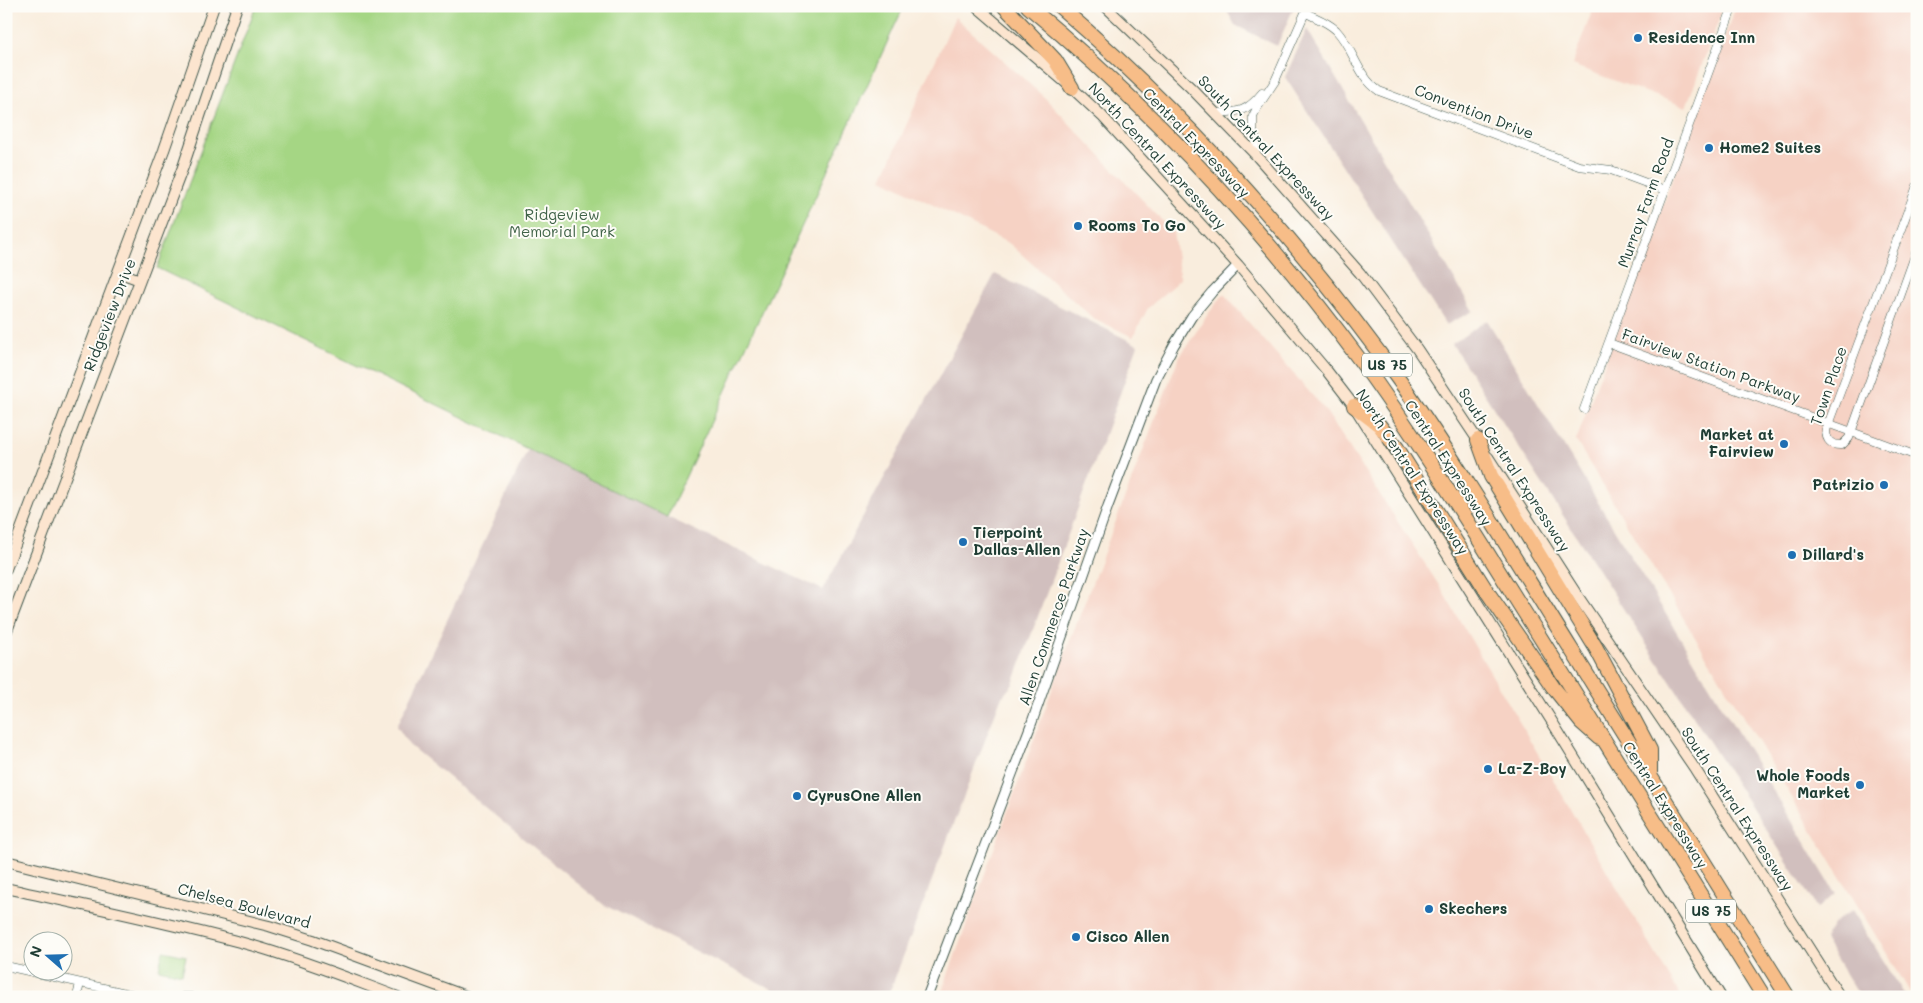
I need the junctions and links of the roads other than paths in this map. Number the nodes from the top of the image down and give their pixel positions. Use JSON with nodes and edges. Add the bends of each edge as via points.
{"nodes":[{"id":1,"x":214,"y":6,"type":"edge"},
{"id":2,"x":237,"y":6,"type":"edge"},
{"id":3,"x":976,"y":6,"type":"edge"},
{"id":4,"x":1004,"y":6,"type":"edge"},
{"id":5,"x":1028,"y":6,"type":"edge"},
{"id":6,"x":1059,"y":6,"type":"edge"},
{"id":7,"x":1105,"y":6,"type":"edge"},
{"id":8,"x":1733,"y":6,"type":"edge"},
{"id":9,"x":1307,"y":10,"type":"edge"},
{"id":10,"x":1279,"y":72,"type":"junction"},
{"id":11,"x":1072,"y":88,"type":"junction"},
{"id":12,"x":1216,"y":113,"type":"junction"},
{"id":13,"x":1255,"y":154,"type":"junction"},
{"id":14,"x":1917,"y":186,"type":"edge"},
{"id":15,"x":1665,"y":190,"type":"junction"},
{"id":16,"x":1917,"y":250,"type":"edge"},
{"id":17,"x":1238,"y":265,"type":"junction"},
{"id":18,"x":118,"y":272,"type":"junction"},
{"id":19,"x":140,"y":280,"type":"junction"},
{"id":20,"x":1609,"y":343,"type":"junction"},
{"id":21,"x":1354,"y":406,"type":"junction"},
{"id":22,"x":1584,"y":409,"type":"dead end"},
{"id":23,"x":1829,"y":424,"type":"junction"},
{"id":24,"x":1850,"y":432,"type":"junction"},
{"id":25,"x":1478,"y":440,"type":"junction"},
{"id":26,"x":1917,"y":456,"type":"edge"},
{"id":27,"x":6,"y":569,"type":"edge"},
{"id":28,"x":6,"y":633,"type":"edge"},
{"id":29,"x":1612,"y":750,"type":"junction"},
{"id":30,"x":1650,"y":775,"type":"junction"},
{"id":31,"x":6,"y":860,"type":"edge"},
{"id":32,"x":6,"y":888,"type":"edge"},
{"id":33,"x":6,"y":966,"type":"edge"},
{"id":34,"x":80,"y":982,"type":"junction"},
{"id":35,"x":457,"y":995,"type":"edge"},
{"id":36,"x":77,"y":997,"type":"edge"},
{"id":37,"x":143,"y":997,"type":"edge"},
{"id":38,"x":184,"y":997,"type":"edge"},
{"id":39,"x":191,"y":997,"type":"edge"},
{"id":40,"x":398,"y":997,"type":"edge"},
{"id":41,"x":468,"y":997,"type":"edge"},
{"id":42,"x":927,"y":997,"type":"edge"},
{"id":43,"x":1721,"y":997,"type":"edge"},
{"id":44,"x":1764,"y":997,"type":"edge"},
{"id":45,"x":1788,"y":997,"type":"edge"},
{"id":46,"x":1840,"y":997,"type":"edge"}],
"edges":[{"from":1,"to":18,"type":"main road","name":"Ridgeview Drive"},
{"from":2,"to":19,"type":"main road","name":"Ridgeview Drive","via":[[183,167]]},
{"from":3,"to":11,"type":"main road","name":"North Central Expressway"},
{"from":4,"to":11,"type":"highway","via":[[1054,60]]},
{"from":5,"to":29,"type":"highway","name":"Central Expressway","number":"US 75","via":[[1132,100],[1193,162],[1272,249],[1324,314],[1442,480]]},
{"from":6,"to":30,"type":"highway","name":"Central Expressway","number":"US 75","via":[[1219,160],[1297,248],[1353,318],[1438,437]]},
{"from":7,"to":12,"type":"main road","name":"South Central Expressway"},
{"from":8,"to":15,"type":"street","name":"Murray Farm Road"},
{"from":9,"to":10,"type":"street"},
{"from":9,"to":15,"type":"street","name":"Convention Drive","via":[[1338,31],[1365,79],[1378,91],[1579,166],[1611,170]]},
{"from":10,"to":12,"type":"street","via":[[1246,108]]},
{"from":10,"to":13,"type":"street","via":[[1253,116]]},
{"from":11,"to":17,"type":"main road","name":"North Central Expressway"},
{"from":12,"to":13,"type":"main road","name":"South Central Expressway"},
{"from":13,"to":25,"type":"main road","name":"South Central Expressway","via":[[1360,273]]},
{"from":14,"to":23,"type":"street","name":"Town Place"},
{"from":15,"to":20,"type":"street","name":"Murray Farm Road"},
{"from":16,"to":24,"type":"street"},
{"from":17,"to":21,"type":"main road","name":"North Central Expressway"},
{"from":17,"to":42,"type":"street","name":"Allen Commerce Parkway","via":[[1192,316],[1156,379],[1032,722]]},
{"from":18,"to":19,"type":"main road"},
{"from":18,"to":27,"type":"main road","name":"Ridgeview Drive"},
{"from":19,"to":28,"type":"main road","name":"Ridgeview Drive"},
{"from":20,"to":22,"type":"street","name":"Murray Farm Road"},
{"from":20,"to":23,"type":"street","name":"Fairview Station Parkway"},
{"from":21,"to":29,"type":"highway","via":[[1379,425],[1397,448],[1486,590],[1553,687],[1581,722]]},
{"from":21,"to":43,"type":"main road","name":"North Central Expressway","via":[[1542,704]]},
{"from":23,"to":24,"type":"street","name":"Fairview Station Parkway"},
{"from":23,"to":24,"type":"street","name":"Town Place","via":[[1826,435],[1831,444],[1842,445]]},
{"from":24,"to":26,"type":"street","name":"Fairview Station Parkway"},
{"from":25,"to":30,"type":"highway","via":[[1491,476],[1596,648],[1650,750]]},
{"from":25,"to":46,"type":"main road","name":"South Central Expressway","via":[[1575,592],[1695,769]]},
{"from":29,"to":44,"type":"highway","name":"Central Expressway","number":"US 75"},
{"from":30,"to":45,"type":"highway","name":"Central Expressway","number":"US 75"},
{"from":31,"to":35,"type":"main road","name":"Chelsea Boulevard","via":[[268,926]]},
{"from":32,"to":40,"type":"main road","via":[[128,914],[256,947]]},
{"from":33,"to":34,"type":"street"},
{"from":34,"to":36,"type":"street"},
{"from":34,"to":37,"type":"street"},
{"from":35,"to":41,"type":"main road","name":"Chelsea Boulevard"},
{"from":38,"to":39,"type":"street"}]}
